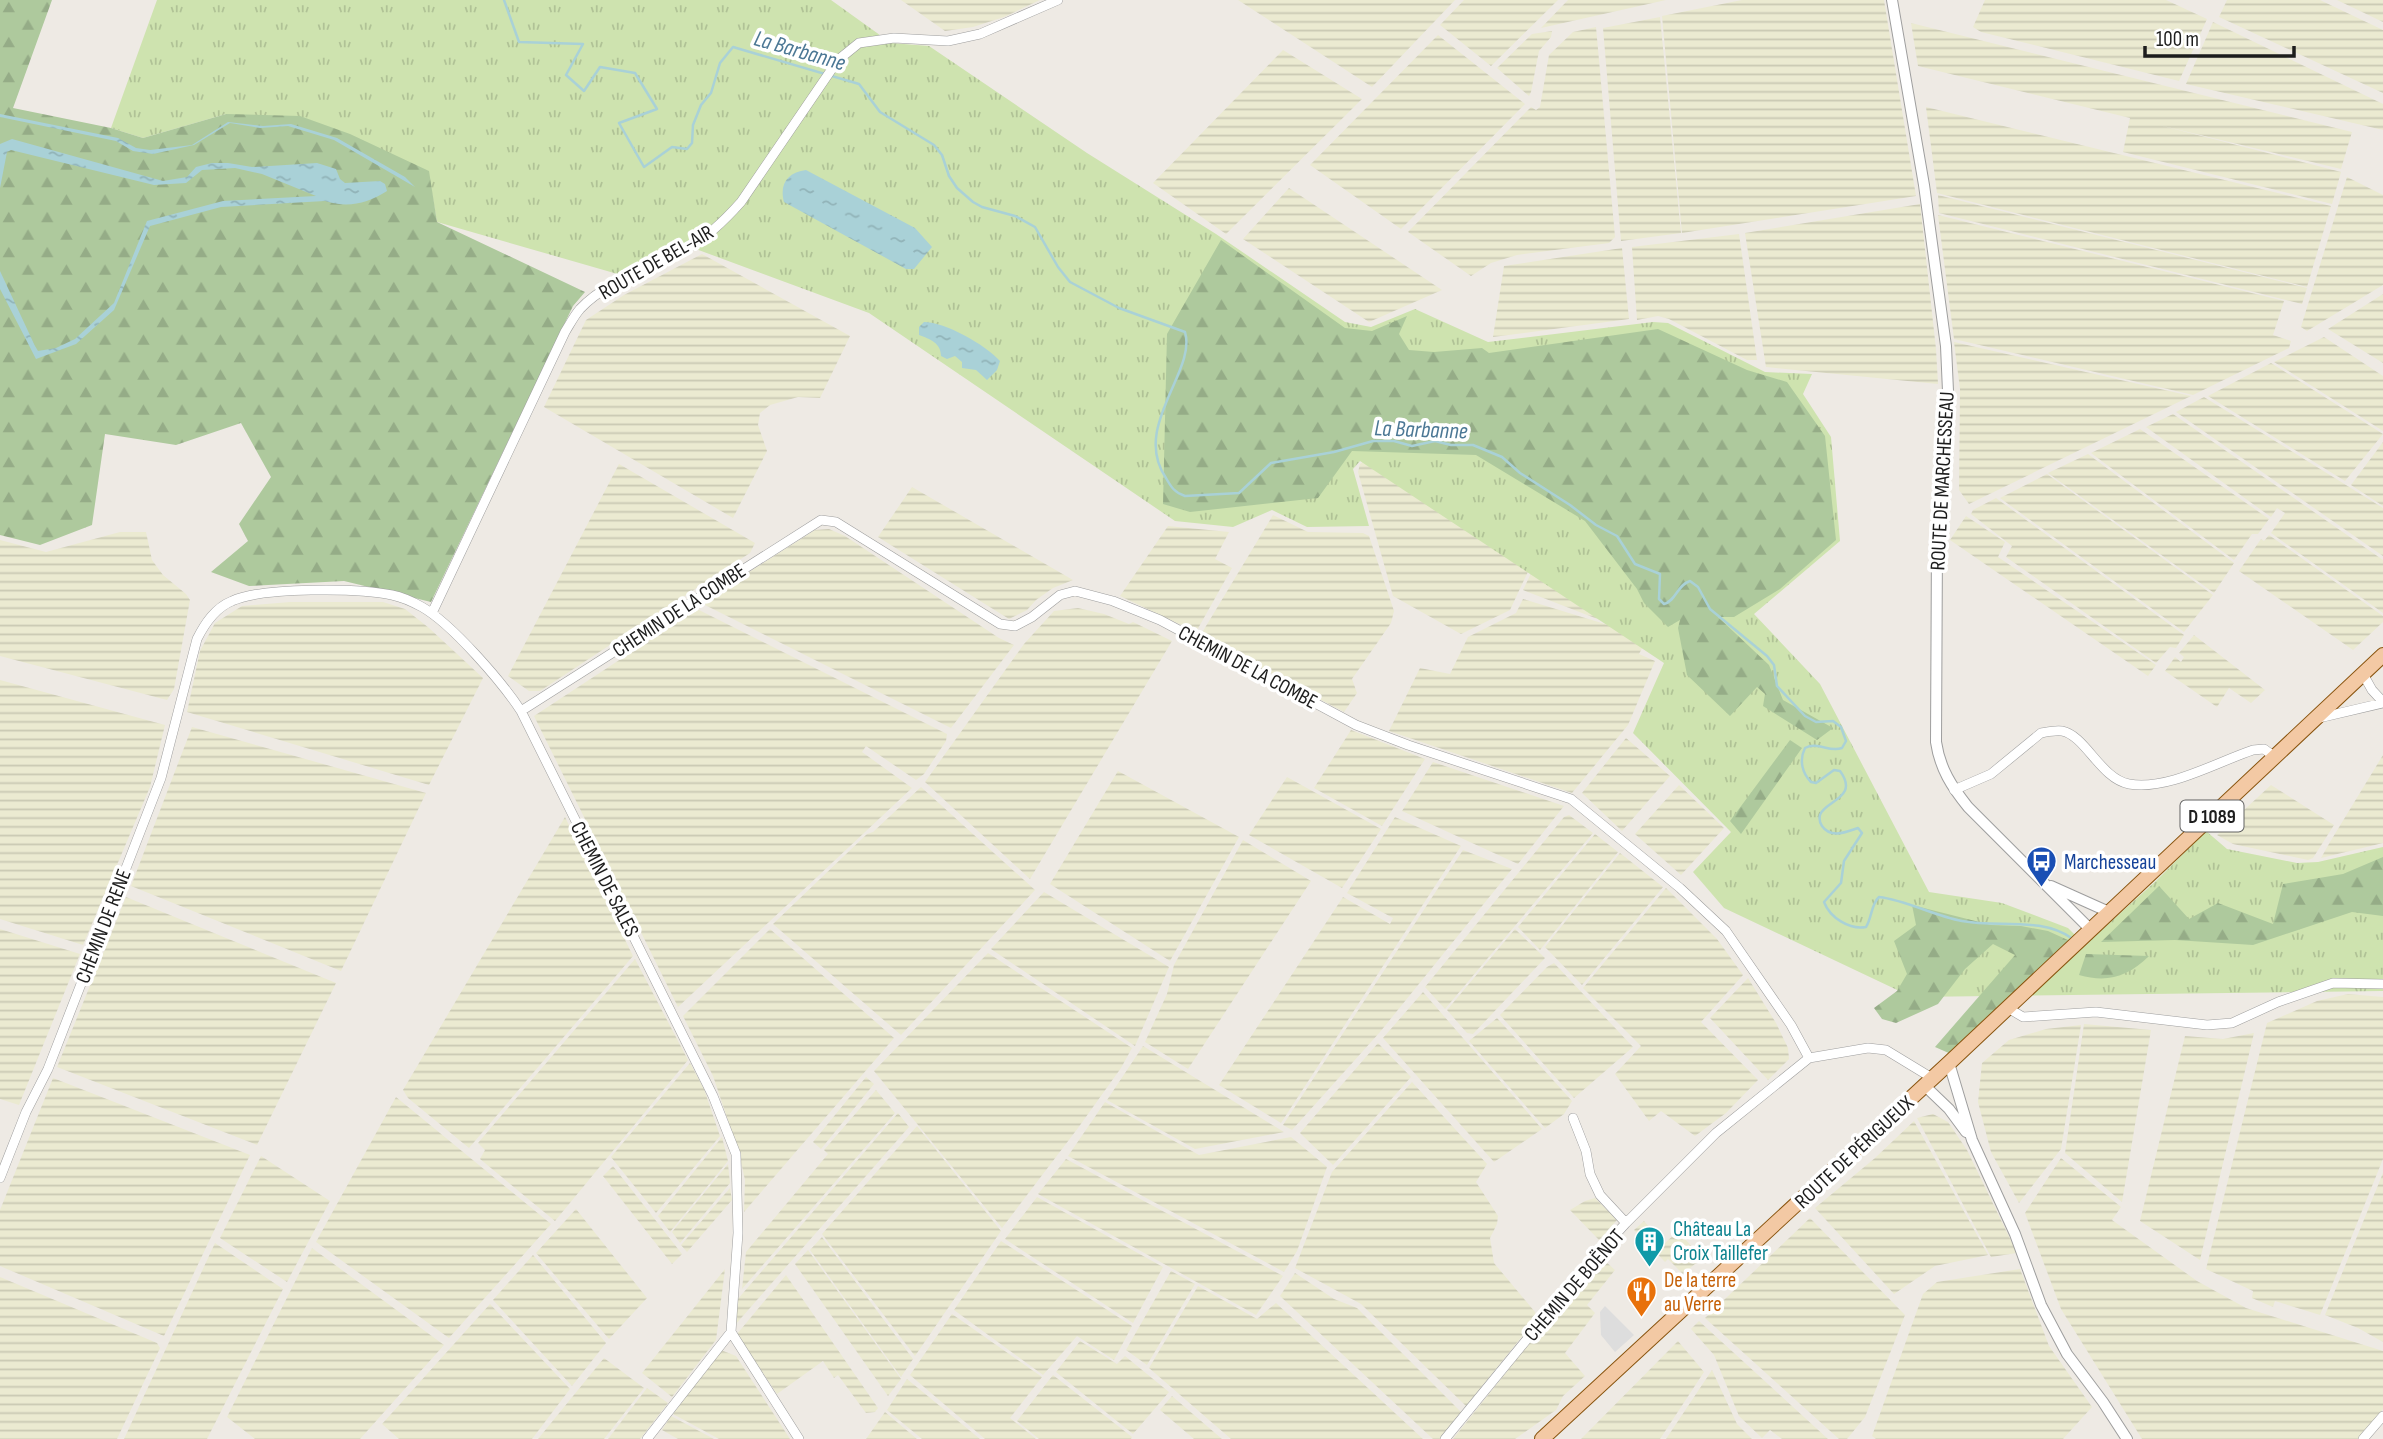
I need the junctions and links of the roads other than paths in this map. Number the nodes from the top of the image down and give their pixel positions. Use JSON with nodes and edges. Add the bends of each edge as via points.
{"nodes":[{"id":1,"x":1058,"y":0,"type":"edge"},
{"id":2,"x":1892,"y":0,"type":"edge"},
{"id":3,"x":432,"y":613,"type":"junction"},
{"id":4,"x":2380,"y":663,"type":"edge"},
{"id":5,"x":189,"y":668,"type":"joint"},
{"id":6,"x":2363,"y":674,"type":"junction"},
{"id":7,"x":2383,"y":703,"type":"edge"},
{"id":8,"x":522,"y":711,"type":"junction"},
{"id":9,"x":2314,"y":719,"type":"junction"},
{"id":10,"x":2275,"y":757,"type":"junction"},
{"id":11,"x":1954,"y":790,"type":"junction"},
{"id":12,"x":2046,"y":884,"type":"junction"},
{"id":13,"x":2109,"y":912,"type":"junction"},
{"id":14,"x":2081,"y":938,"type":"junction"},
{"id":15,"x":2383,"y":984,"type":"edge"},
{"id":16,"x":2008,"y":1008,"type":"junction"},
{"id":17,"x":1809,"y":1058,"type":"junction"},
{"id":18,"x":1949,"y":1063,"type":"junction"},
{"id":19,"x":1929,"y":1082,"type":"junction"},
{"id":20,"x":1573,"y":1118,"type":"dead end"},
{"id":21,"x":1972,"y":1140,"type":"junction"},
{"id":22,"x":0,"y":1178,"type":"edge"},
{"id":23,"x":1626,"y":1223,"type":"junction"},
{"id":24,"x":731,"y":1332,"type":"junction"},
{"id":25,"x":2383,"y":1416,"type":"edge"},
{"id":26,"x":647,"y":1439,"type":"edge"},
{"id":27,"x":799,"y":1439,"type":"edge"},
{"id":28,"x":1445,"y":1439,"type":"edge"},
{"id":29,"x":1542,"y":1439,"type":"edge"},
{"id":30,"x":2127,"y":1439,"type":"edge"},
{"id":31,"x":2363,"y":1439,"type":"edge"}],
"edges":[{"from":1,"to":3,"type":"street","name":"ROUTE DE BEL-AIR","via":[[980,34],[948,41],[894,38],[859,43],[821,82],[725,220],[688,248],[611,286],[579,311]]},
{"from":2,"to":11,"type":"street","name":"ROUTE DE MARCHESSEAU","via":[[1924,185],[1945,346],[1950,414],[1937,542],[1936,742],[1939,760]]},
{"from":3,"to":5,"type":"street","name":"CHEMIN DE SALES","via":[[395,595],[363,590],[258,593],[232,601],[205,622]]},
{"from":3,"to":8,"type":"street","name":"CHEMIN DE SALES"},
{"from":4,"to":6,"type":"main road","number":"D 1089"},
{"from":5,"to":22,"type":"street","name":"CHEMIN DE RENE","via":[[161,778],[48,1069]]},
{"from":6,"to":7,"type":"street"},
{"from":6,"to":9,"type":"main road","number":"D 1089"},
{"from":7,"to":9,"type":"street"},
{"from":8,"to":17,"type":"street","name":"CHEMIN DE LA COMBE","via":[[821,520],[836,522],[1000,624],[1015,626],[1060,595],[1075,591],[1113,601],[1160,620],[1356,725],[1571,799],[1726,931]]},
{"from":8,"to":24,"type":"street","name":"CHEMIN DE SALES","via":[[713,1096],[736,1154],[738,1233]]},
{"from":9,"to":10,"type":"main road","number":"D 1089"},
{"from":10,"to":11,"type":"street","via":[[2253,750],[2173,780],[2127,784],[2112,777],[2065,731],[2051,731],[2041,733],[1991,774]]},
{"from":10,"to":13,"type":"main road","number":"D 1089"},
{"from":11,"to":12,"type":"street","name":"ROUTE DE MARCHESSEAU"},
{"from":12,"to":13,"type":"street"},
{"from":12,"to":14,"type":"street","name":"ROUTE DE MARCHESSEAU"},
{"from":13,"to":14,"type":"main road","number":"D 1089"},
{"from":14,"to":16,"type":"main road","number":"D 1089"},
{"from":15,"to":16,"type":"street","via":[[2333,984],[2232,1023],[2207,1025],[2096,1012],[2023,1017]]},
{"from":16,"to":18,"type":"main road","number":"D 1089"},
{"from":17,"to":19,"type":"street","via":[[1868,1048],[1886,1050]]},
{"from":17,"to":23,"type":"street","name":"CHEMIN DE BOËNOT","via":[[1716,1133]]},
{"from":18,"to":19,"type":"main road","name":"ROUTE DE PÉRIGUEUX","number":"D 1089"},
{"from":18,"to":21,"type":"street"},
{"from":19,"to":21,"type":"street"},
{"from":19,"to":29,"type":"main road","name":"ROUTE DE PÉRIGUEUX","number":"D 1089"},
{"from":20,"to":23,"type":"street","via":[[1600,1195]]},
{"from":21,"to":30,"type":"street","via":[[2053,1329]]},
{"from":23,"to":28,"type":"street","name":"CHEMIN DE BOËNOT"},
{"from":24,"to":26,"type":"street"},
{"from":24,"to":27,"type":"street"},
{"from":25,"to":31,"type":"street"}]}
